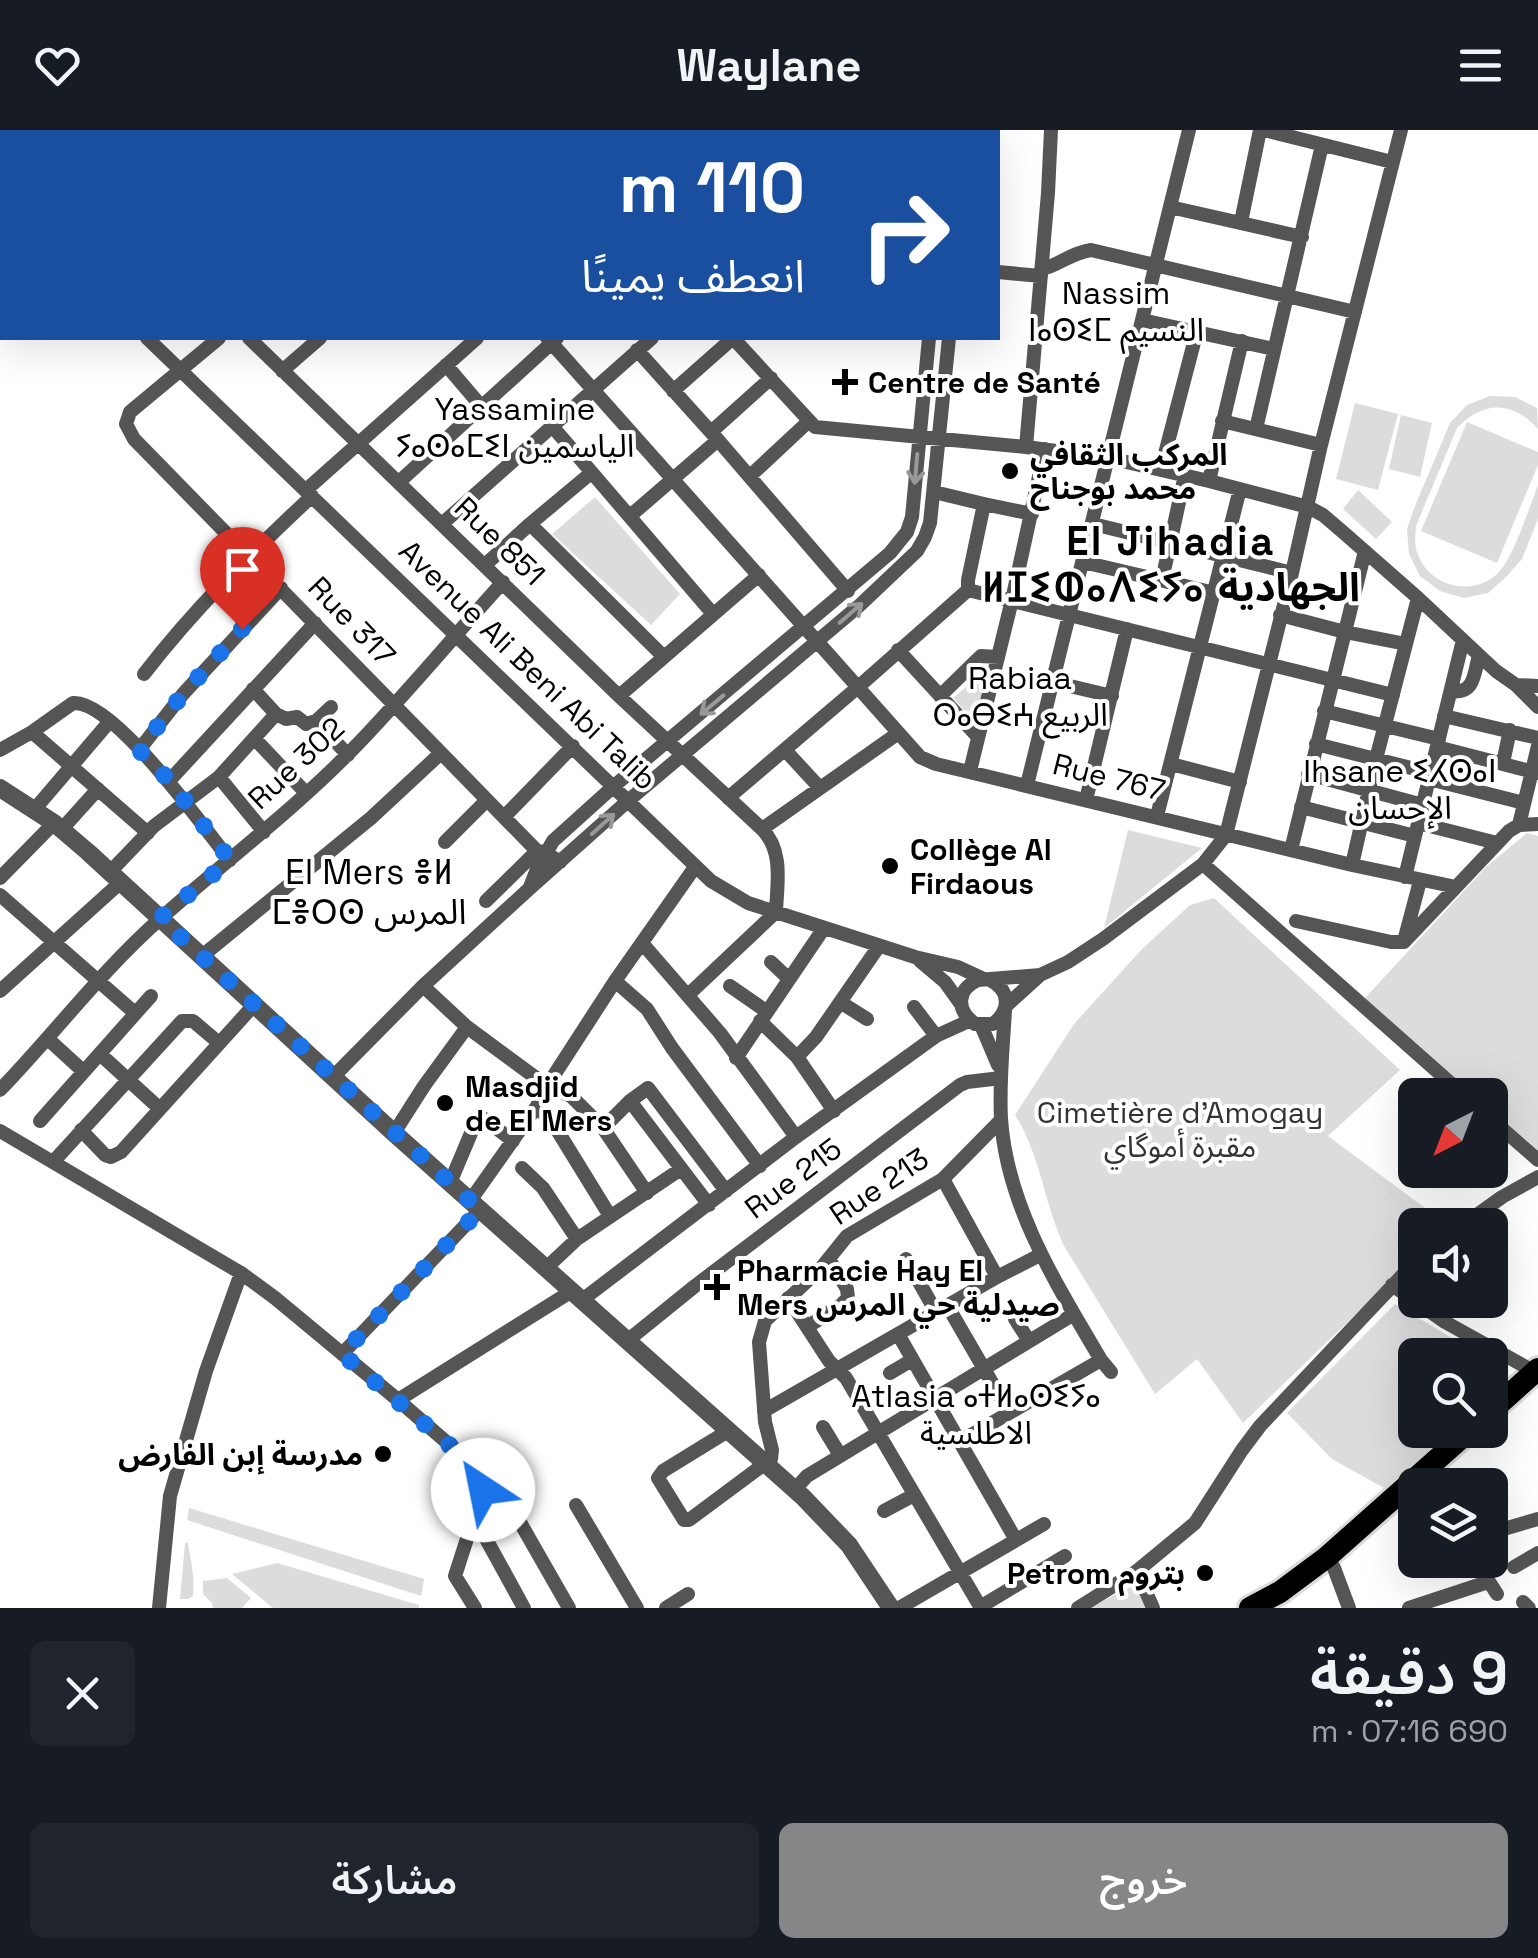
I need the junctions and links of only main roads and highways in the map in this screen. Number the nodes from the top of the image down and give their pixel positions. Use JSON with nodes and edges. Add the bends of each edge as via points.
{"nodes":[{"id":1,"x":1536,"y":1370,"type":"edge"},
{"id":2,"x":1508,"y":1396,"type":"edge"},
{"id":3,"x":1398,"y":1504,"type":"edge"},
{"id":4,"x":1284,"y":1600,"type":"edge"},
{"id":5,"x":1250,"y":1608,"type":"edge"}],
"edges":[{"from":1,"to":2,"type":"main road"},
{"from":3,"to":4,"type":"main road"},
{"from":4,"to":5,"type":"main road"}]}
